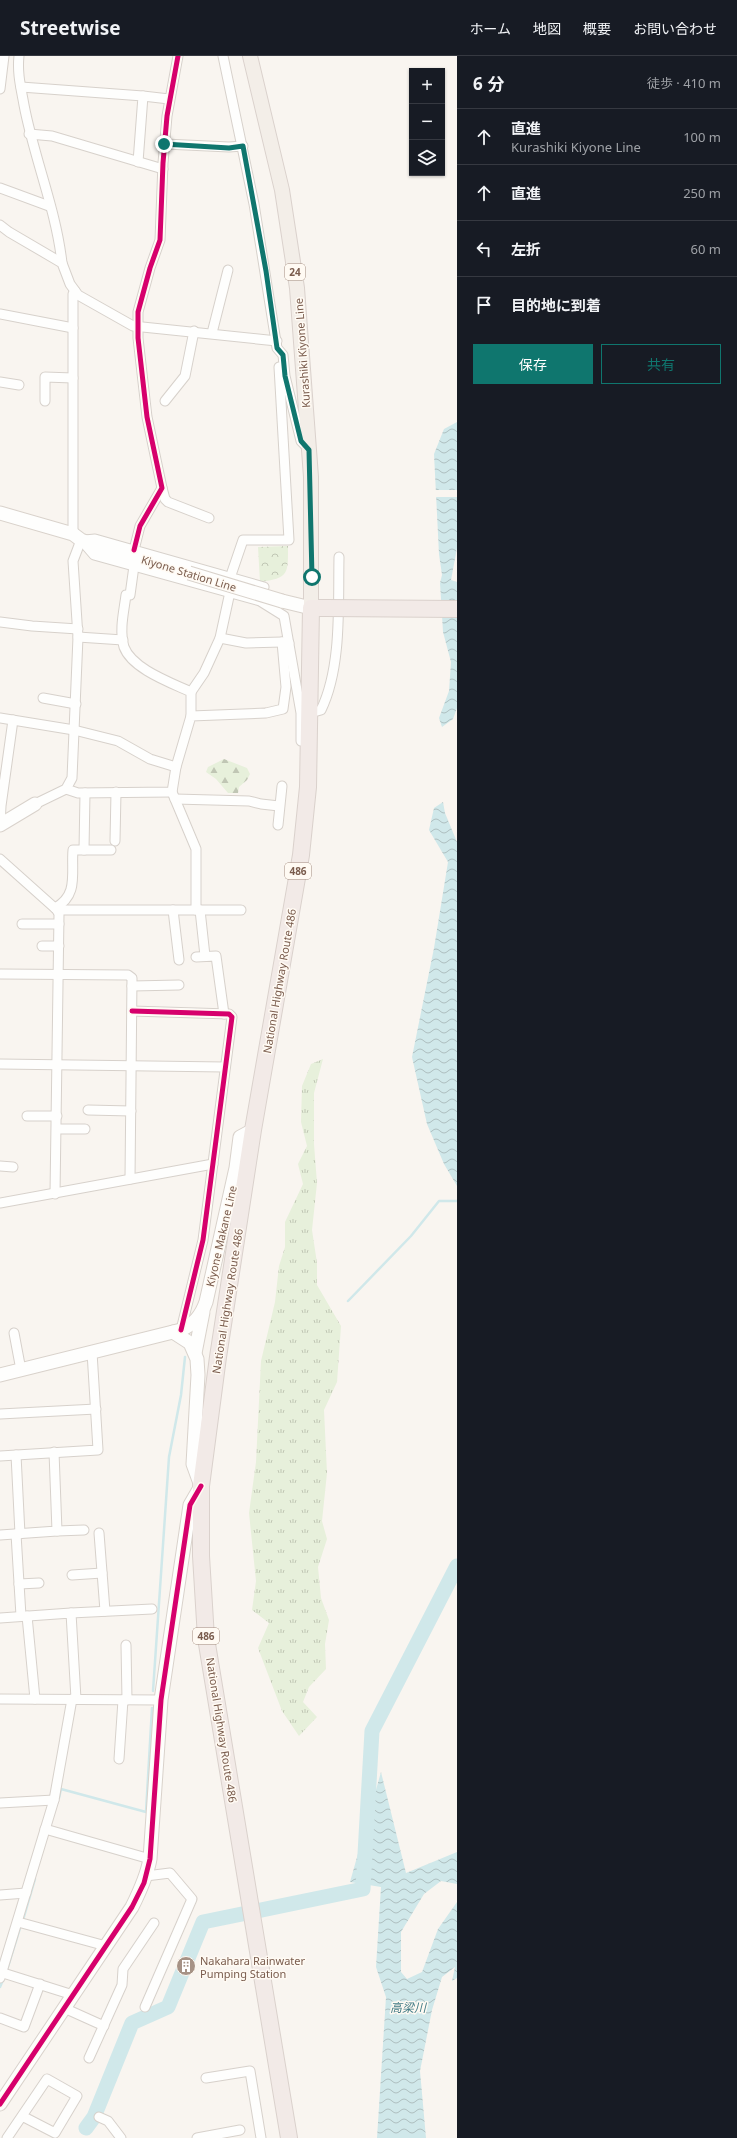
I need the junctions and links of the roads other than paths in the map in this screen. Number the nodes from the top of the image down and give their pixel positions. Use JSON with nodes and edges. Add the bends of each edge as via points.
{"nodes":[{"id":1,"x":4,"y":56,"type":"edge"},
{"id":2,"x":19,"y":56,"type":"edge"},
{"id":3,"x":178,"y":56,"type":"edge"},
{"id":4,"x":223,"y":56,"type":"edge"},
{"id":5,"x":250,"y":56,"type":"edge"},
{"id":6,"x":21,"y":87,"type":"junction"},
{"id":7,"x":0,"y":89,"type":"edge"},
{"id":8,"x":143,"y":96,"type":"junction"},
{"id":9,"x":169,"y":99,"type":"junction"},
{"id":10,"x":29,"y":134,"type":"junction"},
{"id":11,"x":164,"y":144,"type":"junction"},
{"id":12,"x":243,"y":146,"type":"junction"},
{"id":13,"x":138,"y":162,"type":"junction"},
{"id":14,"x":163,"y":170,"type":"junction"},
{"id":15,"x":0,"y":188,"type":"edge"},
{"id":16,"x":49,"y":206,"type":"junction"},
{"id":17,"x":0,"y":225,"type":"edge"},
{"id":18,"x":62,"y":262,"type":"junction"},
{"id":19,"x":228,"y":270,"type":"dead end"},
{"id":20,"x":75,"y":291,"type":"junction"},
{"id":21,"x":0,"y":314,"type":"edge"},
{"id":22,"x":138,"y":327,"type":"junction"},
{"id":23,"x":73,"y":328,"type":"junction"},
{"id":24,"x":194,"y":331,"type":"junction"},
{"id":25,"x":212,"y":333,"type":"junction"},
{"id":26,"x":277,"y":344,"type":"junction"},
{"id":27,"x":73,"y":378,"type":"junction"},
{"id":28,"x":0,"y":382,"type":"edge"},
{"id":29,"x":19,"y":385,"type":"dead end"},
{"id":30,"x":45,"y":401,"type":"dead end"},
{"id":31,"x":165,"y":401,"type":"dead end"},
{"id":32,"x":309,"y":450,"type":"junction"},
{"id":33,"x":162,"y":488,"type":"junction"},
{"id":34,"x":0,"y":513,"type":"edge"},
{"id":35,"x":209,"y":518,"type":"dead end"},
{"id":36,"x":77,"y":537,"type":"junction"},
{"id":37,"x":134,"y":550,"type":"junction"},
{"id":38,"x":339,"y":557,"type":"dead end"},
{"id":39,"x":134,"y":566,"type":"junction"},
{"id":40,"x":230,"y":578,"type":"junction"},
{"id":41,"x":230,"y":592,"type":"junction"},
{"id":42,"x":260,"y":601,"type":"junction"},
{"id":43,"x":318,"y":608,"type":"junction"},
{"id":44,"x":457,"y":609,"type":"edge"},
{"id":45,"x":0,"y":622,"type":"edge"},
{"id":46,"x":78,"y":633,"type":"junction"},
{"id":47,"x":220,"y":638,"type":"junction"},
{"id":48,"x":123,"y":640,"type":"junction"},
{"id":49,"x":286,"y":642,"type":"junction"},
{"id":50,"x":191,"y":692,"type":"junction"},
{"id":51,"x":43,"y":698,"type":"dead end"},
{"id":52,"x":76,"y":704,"type":"junction"},
{"id":53,"x":310,"y":713,"type":"junction"},
{"id":54,"x":191,"y":716,"type":"junction"},
{"id":55,"x":0,"y":718,"type":"edge"},
{"id":56,"x":13,"y":720,"type":"junction"},
{"id":57,"x":74,"y":730,"type":"junction"},
{"id":58,"x":176,"y":767,"type":"junction"},
{"id":59,"x":282,"y":786,"type":"dead end"},
{"id":60,"x":308,"y":787,"type":"junction"},
{"id":61,"x":66,"y":789,"type":"junction"},
{"id":62,"x":85,"y":792,"type":"junction"},
{"id":63,"x":116,"y":792,"type":"junction"},
{"id":64,"x":173,"y":796,"type":"junction"},
{"id":65,"x":35,"y":804,"type":"joint"},
{"id":66,"x":279,"y":806,"type":"junction"},
{"id":67,"x":0,"y":825,"type":"edge"},
{"id":68,"x":278,"y":825,"type":"dead end"},
{"id":69,"x":115,"y":841,"type":"dead end"},
{"id":70,"x":84,"y":850,"type":"junction"},
{"id":71,"x":111,"y":850,"type":"dead end"},
{"id":72,"x":0,"y":859,"type":"edge"},
{"id":73,"x":56,"y":909,"type":"junction"},
{"id":74,"x":174,"y":910,"type":"junction"},
{"id":75,"x":198,"y":910,"type":"junction"},
{"id":76,"x":241,"y":910,"type":"dead end"},
{"id":77,"x":22,"y":924,"type":"dead end"},
{"id":78,"x":59,"y":924,"type":"junction"},
{"id":79,"x":42,"y":946,"type":"dead end"},
{"id":80,"x":59,"y":946,"type":"junction"},
{"id":81,"x":179,"y":960,"type":"dead end"},
{"id":82,"x":0,"y":974,"type":"edge"},
{"id":83,"x":59,"y":975,"type":"junction"},
{"id":84,"x":179,"y":985,"type":"dead end"},
{"id":85,"x":132,"y":986,"type":"junction"},
{"id":86,"x":132,"y":1011,"type":"junction"},
{"id":87,"x":224,"y":1014,"type":"junction"},
{"id":88,"x":0,"y":1064,"type":"edge"},
{"id":89,"x":57,"y":1065,"type":"junction"},
{"id":90,"x":131,"y":1067,"type":"junction"},
{"id":91,"x":224,"y":1067,"type":"junction"},
{"id":92,"x":88,"y":1110,"type":"dead end"},
{"id":93,"x":131,"y":1111,"type":"junction"},
{"id":94,"x":26,"y":1116,"type":"dead end"},
{"id":95,"x":57,"y":1116,"type":"junction"},
{"id":96,"x":57,"y":1128,"type":"junction"},
{"id":97,"x":86,"y":1128,"type":"dead end"},
{"id":98,"x":253,"y":1130,"type":"junction"},
{"id":99,"x":213,"y":1164,"type":"junction"},
{"id":100,"x":0,"y":1166,"type":"edge"},
{"id":101,"x":13,"y":1167,"type":"dead end"},
{"id":102,"x":130,"y":1179,"type":"junction"},
{"id":103,"x":55,"y":1194,"type":"junction"},
{"id":104,"x":0,"y":1204,"type":"edge"},
{"id":105,"x":203,"y":1310,"type":"junction"},
{"id":106,"x":177,"y":1331,"type":"junction"},
{"id":107,"x":14,"y":1333,"type":"dead end"},
{"id":108,"x":92,"y":1352,"type":"junction"},
{"id":109,"x":195,"y":1353,"type":"junction"},
{"id":110,"x":21,"y":1370,"type":"junction"},
{"id":111,"x":0,"y":1375,"type":"edge"},
{"id":112,"x":96,"y":1409,"type":"junction"},
{"id":113,"x":0,"y":1414,"type":"edge"},
{"id":114,"x":54,"y":1452,"type":"junction"},
{"id":115,"x":16,"y":1455,"type":"junction"},
{"id":116,"x":0,"y":1456,"type":"edge"},
{"id":117,"x":193,"y":1464,"type":"junction"},
{"id":118,"x":201,"y":1486,"type":"junction"},
{"id":119,"x":190,"y":1505,"type":"junction"},
{"id":120,"x":84,"y":1530,"type":"dead end"},
{"id":121,"x":58,"y":1531,"type":"junction"},
{"id":122,"x":99,"y":1533,"type":"dead end"},
{"id":123,"x":18,"y":1534,"type":"junction"},
{"id":124,"x":0,"y":1535,"type":"edge"},
{"id":125,"x":102,"y":1573,"type":"junction"},
{"id":126,"x":72,"y":1575,"type":"dead end"},
{"id":127,"x":39,"y":1583,"type":"dead end"},
{"id":128,"x":19,"y":1584,"type":"junction"},
{"id":129,"x":152,"y":1609,"type":"dead end"},
{"id":130,"x":105,"y":1611,"type":"junction"},
{"id":131,"x":71,"y":1613,"type":"junction"},
{"id":132,"x":24,"y":1616,"type":"junction"},
{"id":133,"x":0,"y":1618,"type":"edge"},
{"id":134,"x":126,"y":1645,"type":"dead end"},
{"id":135,"x":0,"y":1699,"type":"edge"},
{"id":136,"x":35,"y":1700,"type":"junction"},
{"id":137,"x":74,"y":1700,"type":"junction"},
{"id":138,"x":125,"y":1700,"type":"junction"},
{"id":139,"x":161,"y":1700,"type":"junction"},
{"id":140,"x":119,"y":1759,"type":"dead end"},
{"id":141,"x":54,"y":1800,"type":"junction"},
{"id":142,"x":0,"y":1803,"type":"edge"},
{"id":143,"x":48,"y":1829,"type":"junction"},
{"id":144,"x":150,"y":1859,"type":"junction"},
{"id":145,"x":146,"y":1876,"type":"junction"},
{"id":146,"x":26,"y":1894,"type":"junction"},
{"id":147,"x":0,"y":1895,"type":"edge"},
{"id":148,"x":20,"y":1922,"type":"junction"},
{"id":149,"x":154,"y":1923,"type":"dead end"},
{"id":150,"x":106,"y":1946,"type":"junction"},
{"id":151,"x":3,"y":1974,"type":"edge"},
{"id":152,"x":40,"y":1984,"type":"junction"},
{"id":153,"x":73,"y":1995,"type":"junction"},
{"id":154,"x":145,"y":2007,"type":"dead end"},
{"id":155,"x":64,"y":2008,"type":"junction"},
{"id":156,"x":0,"y":2018,"type":"edge"},
{"id":157,"x":104,"y":2026,"type":"junction"},
{"id":158,"x":90,"y":2058,"type":"dead end"},
{"id":159,"x":206,"y":2078,"type":"dead end"},
{"id":160,"x":0,"y":2104,"type":"edge"},
{"id":161,"x":22,"y":2116,"type":"junction"},
{"id":162,"x":99,"y":2117,"type":"dead end"},
{"id":163,"x":240,"y":2130,"type":"dead end"},
{"id":164,"x":7,"y":2138,"type":"edge"},
{"id":165,"x":121,"y":2138,"type":"edge"},
{"id":166,"x":197,"y":2138,"type":"edge"},
{"id":167,"x":261,"y":2138,"type":"edge"},
{"id":168,"x":289,"y":2138,"type":"edge"}],
"edges":[{"from":1,"to":7,"type":"street"},
{"from":2,"to":6,"type":"street"},
{"from":3,"to":9,"type":"street"},
{"from":4,"to":12,"type":"street"},
{"from":5,"to":32,"type":"main road","name":"Kurashiki Kiyone Line","number":"24","via":[[282,190],[291,245],[301,331]]},
{"from":6,"to":8,"type":"street"},
{"from":6,"to":10,"type":"street"},
{"from":8,"to":9,"type":"street"},
{"from":8,"to":13,"type":"street"},
{"from":9,"to":11,"type":"street"},
{"from":10,"to":13,"type":"street","via":[[52,136]]},
{"from":10,"to":16,"type":"street"},
{"from":11,"to":12,"type":"street","via":[[229,148]]},
{"from":11,"to":14,"type":"street"},
{"from":12,"to":26,"type":"street"},
{"from":13,"to":14,"type":"street"},
{"from":14,"to":22,"type":"street","via":[[160,240],[138,312]]},
{"from":15,"to":16,"type":"street"},
{"from":16,"to":18,"type":"street","via":[[58,234]]},
{"from":17,"to":18,"type":"street"},
{"from":18,"to":20,"type":"street"},
{"from":19,"to":25,"type":"street"},
{"from":20,"to":22,"type":"street","via":[[89,303]]},
{"from":20,"to":23,"type":"street"},
{"from":21,"to":23,"type":"street"},
{"from":22,"to":24,"type":"street"},
{"from":22,"to":33,"type":"street","via":[[147,417]]},
{"from":23,"to":27,"type":"street"},
{"from":24,"to":25,"type":"street"},
{"from":24,"to":31,"type":"street","via":[[185,376]]},
{"from":25,"to":26,"type":"street"},
{"from":26,"to":32,"type":"street","via":[[283,355],[285,376],[301,441]]},
{"from":26,"to":40,"type":"street","via":[[289,540],[243,540]]},
{"from":27,"to":30,"type":"street","via":[[46,377]]},
{"from":27,"to":36,"type":"street"},
{"from":28,"to":29,"type":"street"},
{"from":32,"to":43,"type":"main road","name":"Kurashiki Kiyone Line","number":"24","via":[[312,577]]},
{"from":33,"to":35,"type":"street","via":[[168,502]]},
{"from":33,"to":37,"type":"street","via":[[140,526]]},
{"from":34,"to":36,"type":"main road","name":"Kiyone Station Line"},
{"from":36,"to":37,"type":"street","via":[[95,538]]},
{"from":36,"to":39,"type":"street","via":[[94,555]]},
{"from":36,"to":43,"type":"main road","name":"Kiyone Station Line","bridge":true,"via":[[282,601]]},
{"from":36,"to":46,"type":"street","via":[[73,561]]},
{"from":37,"to":40,"type":"street"},
{"from":38,"to":53,"type":"street","via":[[336,654],[327,698],[320,710]]},
{"from":39,"to":41,"type":"street"},
{"from":39,"to":48,"type":"street","via":[[130,595],[126,595],[122,623]]},
{"from":40,"to":42,"type":"street","via":[[264,587]]},
{"from":41,"to":42,"type":"street"},
{"from":41,"to":47,"type":"street"},
{"from":42,"to":49,"type":"street","via":[[284,616]]},
{"from":43,"to":44,"type":"highway","bridge":true},
{"from":43,"to":53,"type":"highway","name":"National Highway Route 486","number":"486"},
{"from":45,"to":46,"type":"street"},
{"from":46,"to":48,"type":"street"},
{"from":46,"to":52,"type":"street"},
{"from":47,"to":49,"type":"street","via":[[246,643]]},
{"from":47,"to":50,"type":"street","via":[[204,673]]},
{"from":48,"to":50,"type":"street","via":[[127,652],[138,664]]},
{"from":49,"to":54,"type":"street","via":[[286,687],[283,709],[266,713]]},
{"from":49,"to":60,"type":"street","via":[[301,713],[302,773]]},
{"from":50,"to":54,"type":"street"},
{"from":51,"to":52,"type":"street"},
{"from":52,"to":57,"type":"street"},
{"from":53,"to":60,"type":"highway","name":"National Highway Route 486","number":"486"},
{"from":54,"to":58,"type":"street"},
{"from":55,"to":56,"type":"street"},
{"from":56,"to":57,"type":"street"},
{"from":56,"to":67,"type":"street"},
{"from":57,"to":58,"type":"street","via":[[118,740],[150,759]]},
{"from":57,"to":61,"type":"street","via":[[72,778]]},
{"from":58,"to":64,"type":"street"},
{"from":59,"to":66,"type":"street"},
{"from":60,"to":98,"type":"highway","name":"National Highway Route 486","number":"486","via":[[299,862]]},
{"from":61,"to":62,"type":"street"},
{"from":61,"to":65,"type":"street"},
{"from":62,"to":63,"type":"street"},
{"from":62,"to":70,"type":"street"},
{"from":63,"to":64,"type":"street"},
{"from":63,"to":69,"type":"street"},
{"from":64,"to":66,"type":"street","via":[[249,801]]},
{"from":64,"to":75,"type":"street","via":[[196,849]]},
{"from":65,"to":67,"type":"main road"},
{"from":66,"to":68,"type":"street"},
{"from":70,"to":71,"type":"street"},
{"from":70,"to":73,"type":"street","via":[[73,850],[73,888]]},
{"from":72,"to":73,"type":"street"},
{"from":73,"to":74,"type":"street"},
{"from":73,"to":78,"type":"street"},
{"from":74,"to":75,"type":"street"},
{"from":74,"to":81,"type":"street"},
{"from":75,"to":76,"type":"street"},
{"from":75,"to":87,"type":"street","via":[[200,956],[216,956]]},
{"from":77,"to":78,"type":"street"},
{"from":78,"to":80,"type":"street"},
{"from":79,"to":80,"type":"street"},
{"from":80,"to":83,"type":"street"},
{"from":82,"to":83,"type":"street"},
{"from":83,"to":85,"type":"street","via":[[128,975],[132,978]]},
{"from":83,"to":89,"type":"street"},
{"from":84,"to":85,"type":"street"},
{"from":85,"to":86,"type":"street"},
{"from":86,"to":87,"type":"street"},
{"from":86,"to":90,"type":"street"},
{"from":87,"to":91,"type":"street","via":[[232,1016]]},
{"from":88,"to":89,"type":"street"},
{"from":89,"to":90,"type":"street"},
{"from":89,"to":95,"type":"street"},
{"from":90,"to":91,"type":"street"},
{"from":90,"to":93,"type":"street"},
{"from":91,"to":99,"type":"street"},
{"from":92,"to":93,"type":"street"},
{"from":93,"to":102,"type":"street"},
{"from":94,"to":95,"type":"street"},
{"from":95,"to":96,"type":"street"},
{"from":96,"to":97,"type":"street"},
{"from":96,"to":103,"type":"street"},
{"from":98,"to":105,"type":"main road","name":"Kiyone Makane Line","via":[[240,1137],[236,1168]]},
{"from":98,"to":118,"type":"highway","name":"National Highway Route 486","number":"486"},
{"from":99,"to":102,"type":"street"},
{"from":99,"to":106,"type":"street","via":[[203,1240]]},
{"from":100,"to":101,"type":"street"},
{"from":102,"to":103,"type":"street"},
{"from":103,"to":104,"type":"street"},
{"from":105,"to":106,"type":"main road","name":"Kiyone Makane Line","via":[[192,1325]]},
{"from":105,"to":109,"type":"main road"},
{"from":106,"to":108,"type":"main road","name":"Kiyone Makane Line"},
{"from":106,"to":109,"type":"main road","via":[[190,1343]]},
{"from":107,"to":110,"type":"street"},
{"from":108,"to":110,"type":"main road","name":"Kiyone Makane Line"},
{"from":108,"to":112,"type":"street"},
{"from":109,"to":117,"type":"main road","via":[[198,1376]]},
{"from":110,"to":111,"type":"main road","name":"Kiyone Makane Line"},
{"from":112,"to":113,"type":"street"},
{"from":112,"to":114,"type":"street","via":[[98,1450]]},
{"from":114,"to":115,"type":"street"},
{"from":114,"to":121,"type":"street"},
{"from":115,"to":116,"type":"street"},
{"from":115,"to":123,"type":"street"},
{"from":117,"to":118,"type":"main road"},
{"from":117,"to":119,"type":"main road"},
{"from":118,"to":119,"type":"main road"},
{"from":118,"to":168,"type":"highway","name":"National Highway Route 486","number":"486","via":[[201,1556],[206,1638]]},
{"from":119,"to":139,"type":"main road"},
{"from":120,"to":121,"type":"street"},
{"from":121,"to":123,"type":"street"},
{"from":122,"to":125,"type":"street"},
{"from":123,"to":124,"type":"street"},
{"from":123,"to":128,"type":"street"},
{"from":125,"to":126,"type":"street"},
{"from":125,"to":130,"type":"street"},
{"from":127,"to":128,"type":"street"},
{"from":128,"to":132,"type":"street"},
{"from":129,"to":130,"type":"street"},
{"from":130,"to":131,"type":"street"},
{"from":131,"to":132,"type":"street"},
{"from":131,"to":137,"type":"street"},
{"from":132,"to":133,"type":"street"},
{"from":132,"to":136,"type":"street"},
{"from":134,"to":138,"type":"street"},
{"from":135,"to":136,"type":"street"},
{"from":136,"to":137,"type":"street"},
{"from":137,"to":138,"type":"street"},
{"from":137,"to":141,"type":"street"},
{"from":138,"to":139,"type":"street"},
{"from":138,"to":140,"type":"street"},
{"from":139,"to":144,"type":"main road"},
{"from":141,"to":142,"type":"street"},
{"from":141,"to":143,"type":"street"},
{"from":143,"to":144,"type":"street"},
{"from":143,"to":146,"type":"street"},
{"from":144,"to":145,"type":"main road"},
{"from":145,"to":150,"type":"main road","via":[[132,1907]]},
{"from":145,"to":154,"type":"street","via":[[170,1873],[192,1899]]},
{"from":146,"to":147,"type":"street"},
{"from":146,"to":148,"type":"street"},
{"from":148,"to":150,"type":"street"},
{"from":148,"to":151,"type":"street"},
{"from":149,"to":157,"type":"street","via":[[123,1969],[122,1985]]},
{"from":150,"to":153,"type":"main road"},
{"from":151,"to":152,"type":"street"},
{"from":152,"to":153,"type":"street"},
{"from":152,"to":156,"type":"street","via":[[24,2027]]},
{"from":153,"to":155,"type":"main road"},
{"from":155,"to":157,"type":"street"},
{"from":155,"to":160,"type":"main road"},
{"from":157,"to":158,"type":"street"},
{"from":159,"to":167,"type":"street","via":[[250,2071]]},
{"from":161,"to":161,"type":"street","via":[[54,2133],[77,2096],[47,2079]]},
{"from":161,"to":164,"type":"street"},
{"from":162,"to":165,"type":"street","via":[[108,2122]]},
{"from":163,"to":166,"type":"street"}]}
